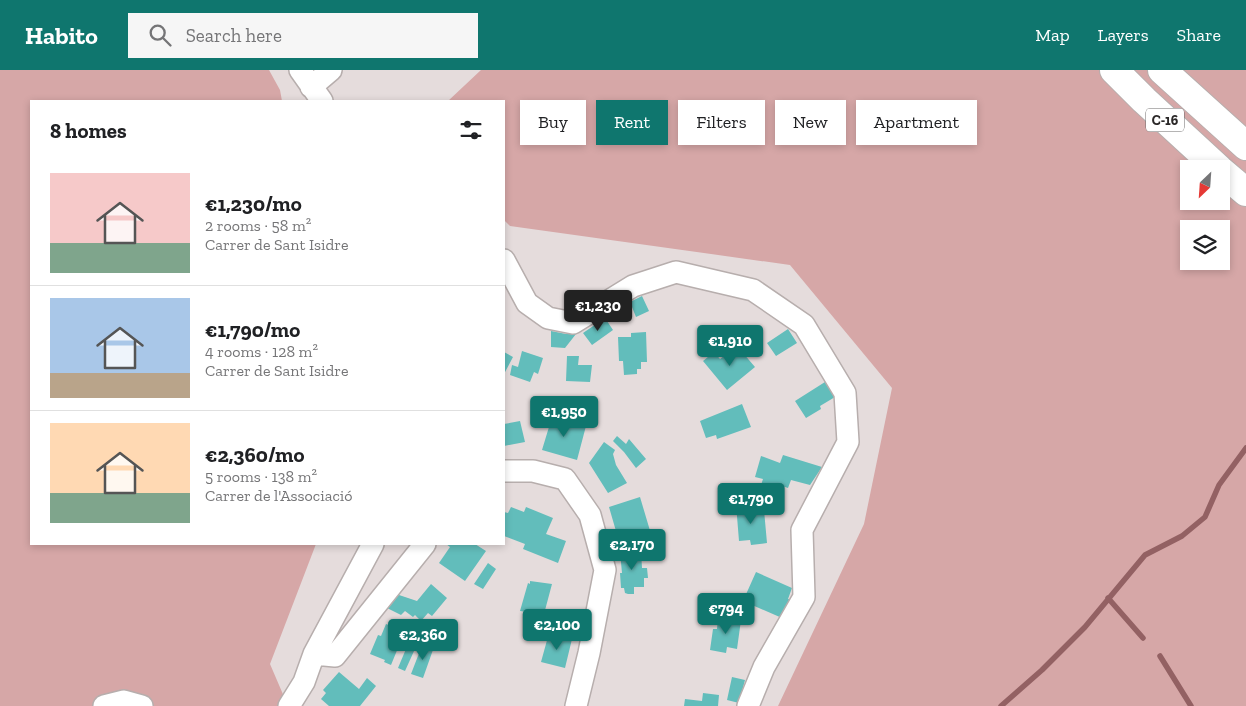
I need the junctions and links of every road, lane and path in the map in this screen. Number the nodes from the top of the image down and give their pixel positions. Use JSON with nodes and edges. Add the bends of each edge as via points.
{"nodes":[{"id":1,"x":331,"y":70,"type":"edge"},
{"id":2,"x":1114,"y":70,"type":"edge"},
{"id":3,"x":1162,"y":70,"type":"edge"},
{"id":4,"x":311,"y":86,"type":"edge"},
{"id":5,"x":1246,"y":146,"type":"edge"},
{"id":6,"x":1209,"y":160,"type":"edge"},
{"id":7,"x":1230,"y":178,"type":"edge"},
{"id":8,"x":1246,"y":192,"type":"edge"},
{"id":9,"x":505,"y":262,"type":"edge"},
{"id":10,"x":505,"y":472,"type":"edge"},
{"id":11,"x":372,"y":545,"type":"edge"},
{"id":12,"x":425,"y":545,"type":"edge"},
{"id":13,"x":314,"y":654,"type":"junction"},
{"id":14,"x":104,"y":706,"type":"edge"},
{"id":15,"x":142,"y":706,"type":"edge"},
{"id":16,"x":289,"y":706,"type":"edge"},
{"id":17,"x":576,"y":706,"type":"edge"},
{"id":18,"x":748,"y":706,"type":"edge"}],
"edges":[{"from":1,"to":4,"type":"street"},
{"from":2,"to":6,"type":"highway","number":"C-16"},
{"from":3,"to":5,"type":"highway","number":"C-16"},
{"from":7,"to":8,"type":"highway","number":"C-16"},
{"from":9,"to":18,"type":"street","via":[[527,303],[548,318],[574,323],[633,286],[676,272],[753,290],[804,325],[845,393],[848,442],[802,530],[804,597],[764,667]]},
{"from":10,"to":17,"type":"street","via":[[533,471],[565,479],[590,516],[605,570]]},
{"from":11,"to":13,"type":"street"},
{"from":12,"to":13,"type":"street","via":[[335,656]]},
{"from":13,"to":16,"type":"street","via":[[304,682]]},
{"from":14,"to":15,"type":"street","via":[[124,701]]}]}
